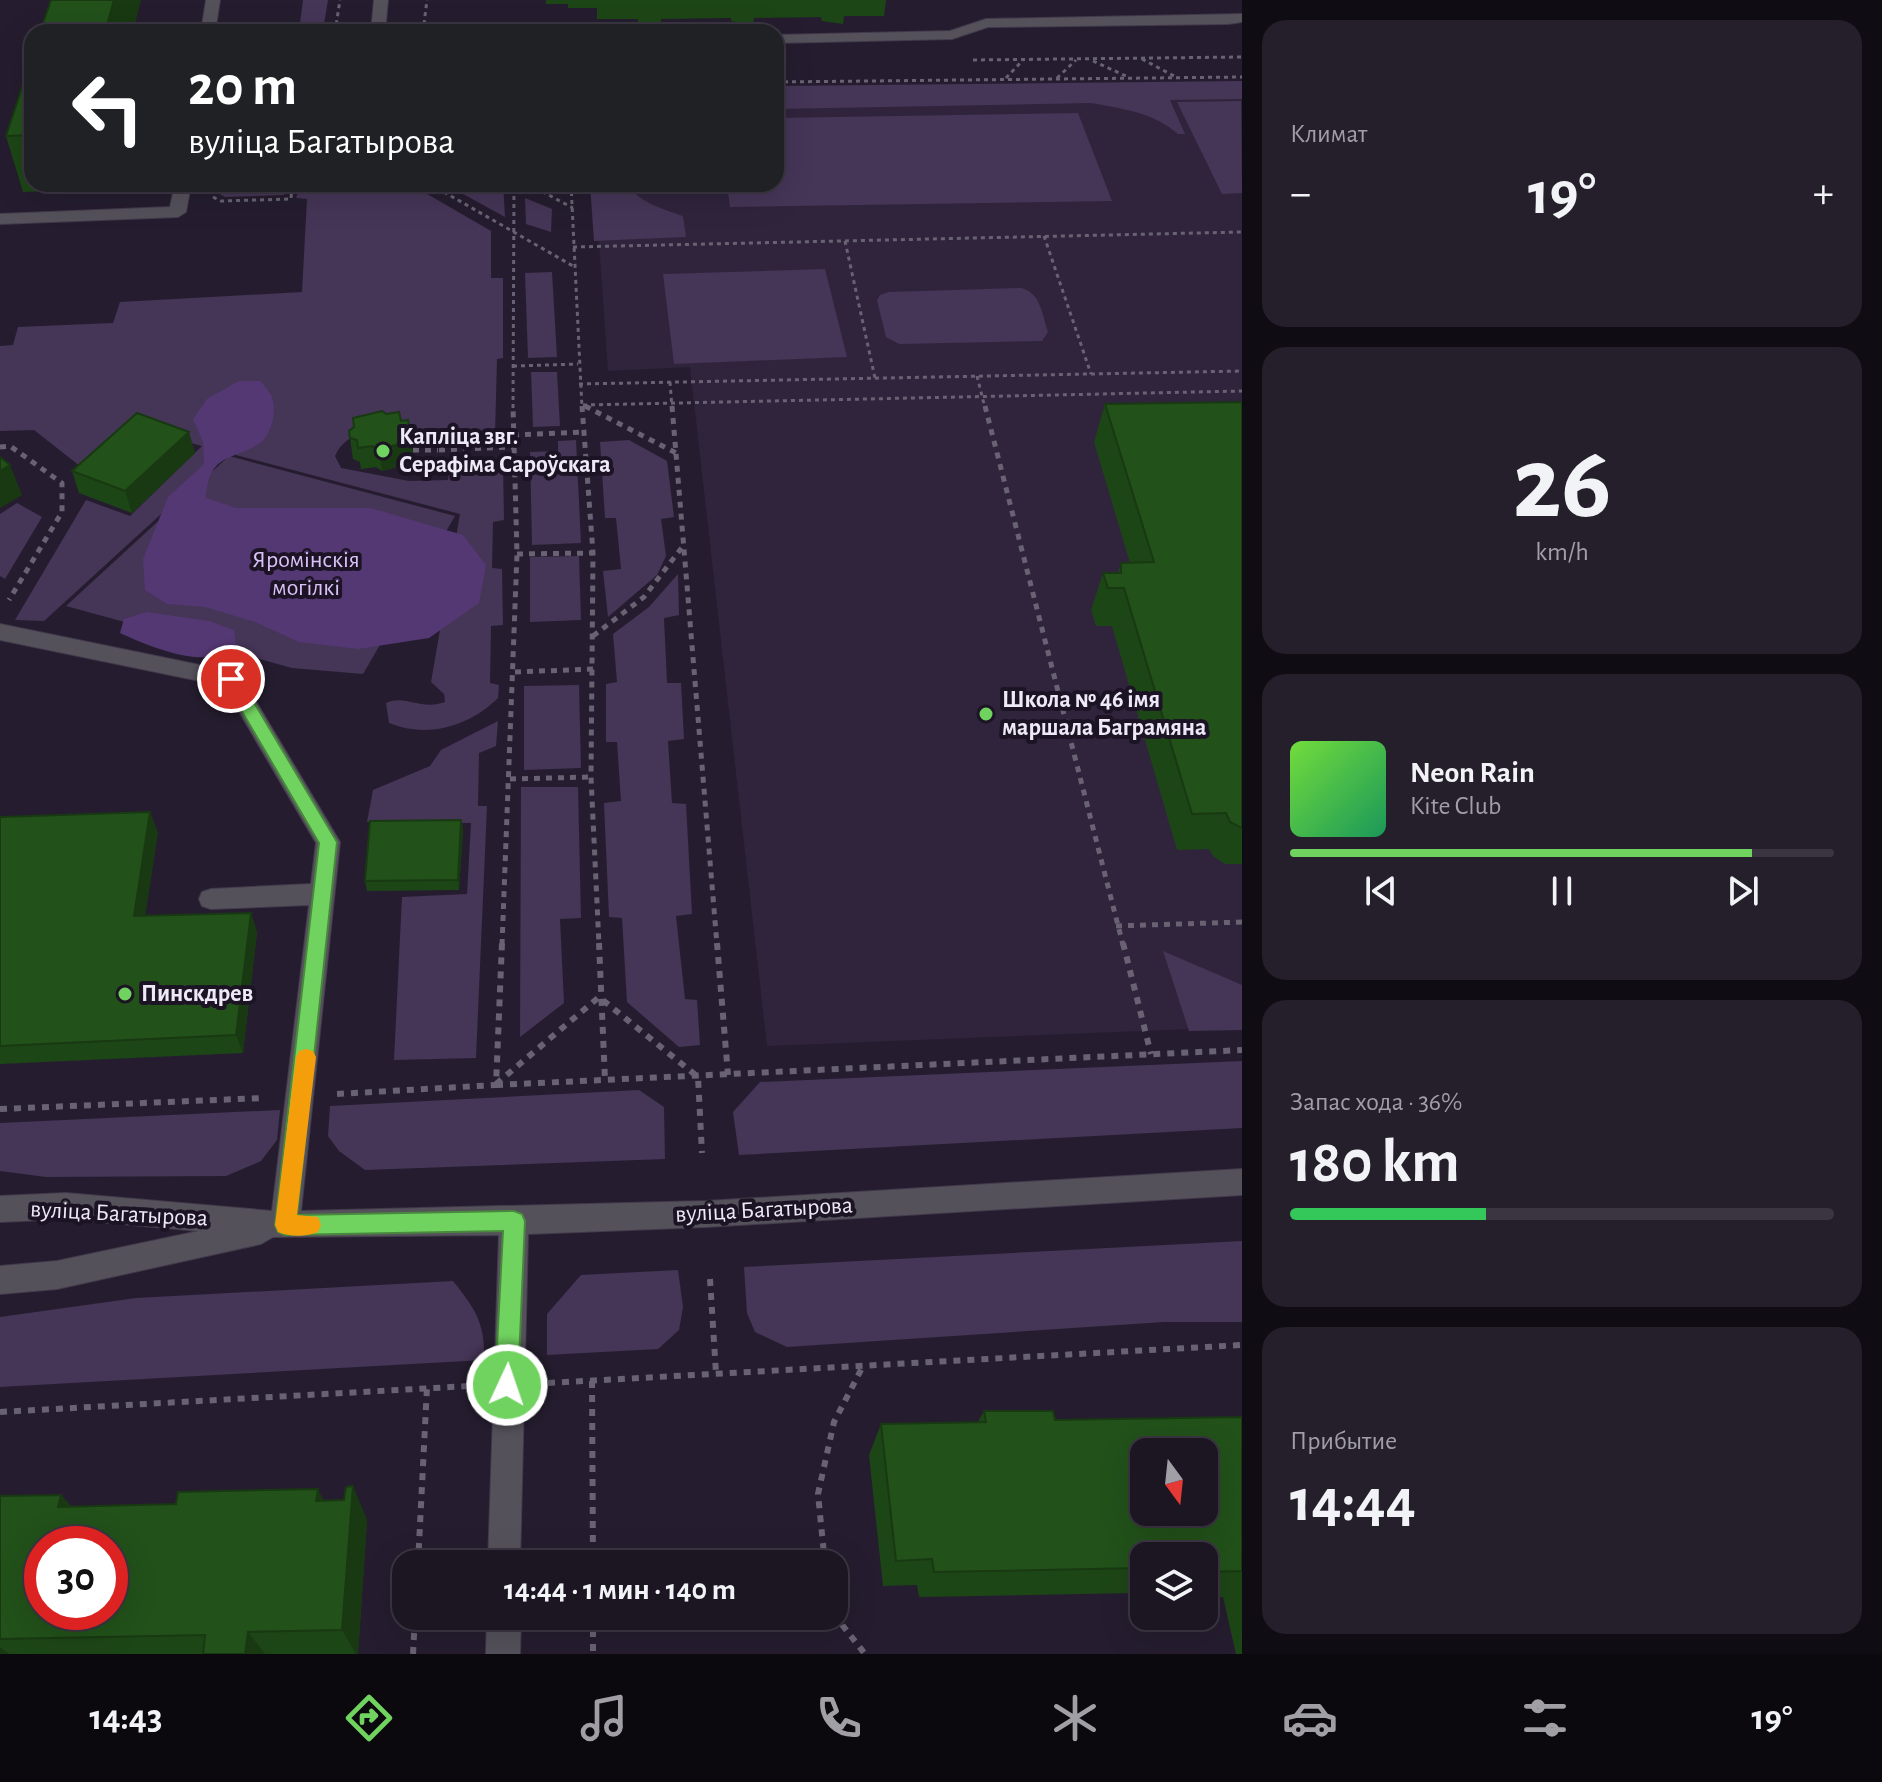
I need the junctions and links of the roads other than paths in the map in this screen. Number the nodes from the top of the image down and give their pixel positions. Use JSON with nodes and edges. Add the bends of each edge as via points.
{"nodes":[{"id":1,"x":213,"y":0,"type":"edge"},
{"id":2,"x":381,"y":0,"type":"edge"},
{"id":3,"x":1242,"y":18,"type":"edge"},
{"id":4,"x":209,"y":24,"type":"edge"},
{"id":5,"x":379,"y":24,"type":"edge"},
{"id":6,"x":784,"y":39,"type":"edge"},
{"id":7,"x":182,"y":192,"type":"edge"},
{"id":8,"x":0,"y":219,"type":"edge"},
{"id":9,"x":0,"y":632,"type":"edge"},
{"id":10,"x":323,"y":894,"type":"junction"},
{"id":11,"x":211,"y":899,"type":"dead end"},
{"id":12,"x":1242,"y":1182,"type":"edge"},
{"id":13,"x":0,"y":1209,"type":"edge"},
{"id":14,"x":514,"y":1221,"type":"junction"},
{"id":15,"x":285,"y":1225,"type":"junction"},
{"id":16,"x":0,"y":1280,"type":"edge"},
{"id":17,"x":504,"y":1550,"type":"edge"},
{"id":18,"x":504,"y":1630,"type":"edge"},
{"id":19,"x":503,"y":1654,"type":"edge"}],
"edges":[{"from":1,"to":4,"type":"street"},
{"from":2,"to":5,"type":"street"},
{"from":3,"to":6,"type":"street","via":[[986,23],[952,35]]},
{"from":7,"to":8,"type":"street","via":[[178,212]]},
{"from":9,"to":10,"type":"street","via":[[231,679],[328,842]]},
{"from":10,"to":11,"type":"street"},
{"from":10,"to":15,"type":"street"},
{"from":12,"to":14,"type":"street","name":"вуліца Багатырова"},
{"from":13,"to":15,"type":"street","name":"вуліца Багатырова","via":[[66,1206]]},
{"from":14,"to":15,"type":"street","name":"вуліца Багатырова"},
{"from":14,"to":17,"type":"street"},
{"from":15,"to":16,"type":"street","name":"вуліца Багатырова","via":[[57,1275]]},
{"from":18,"to":19,"type":"street"}]}
